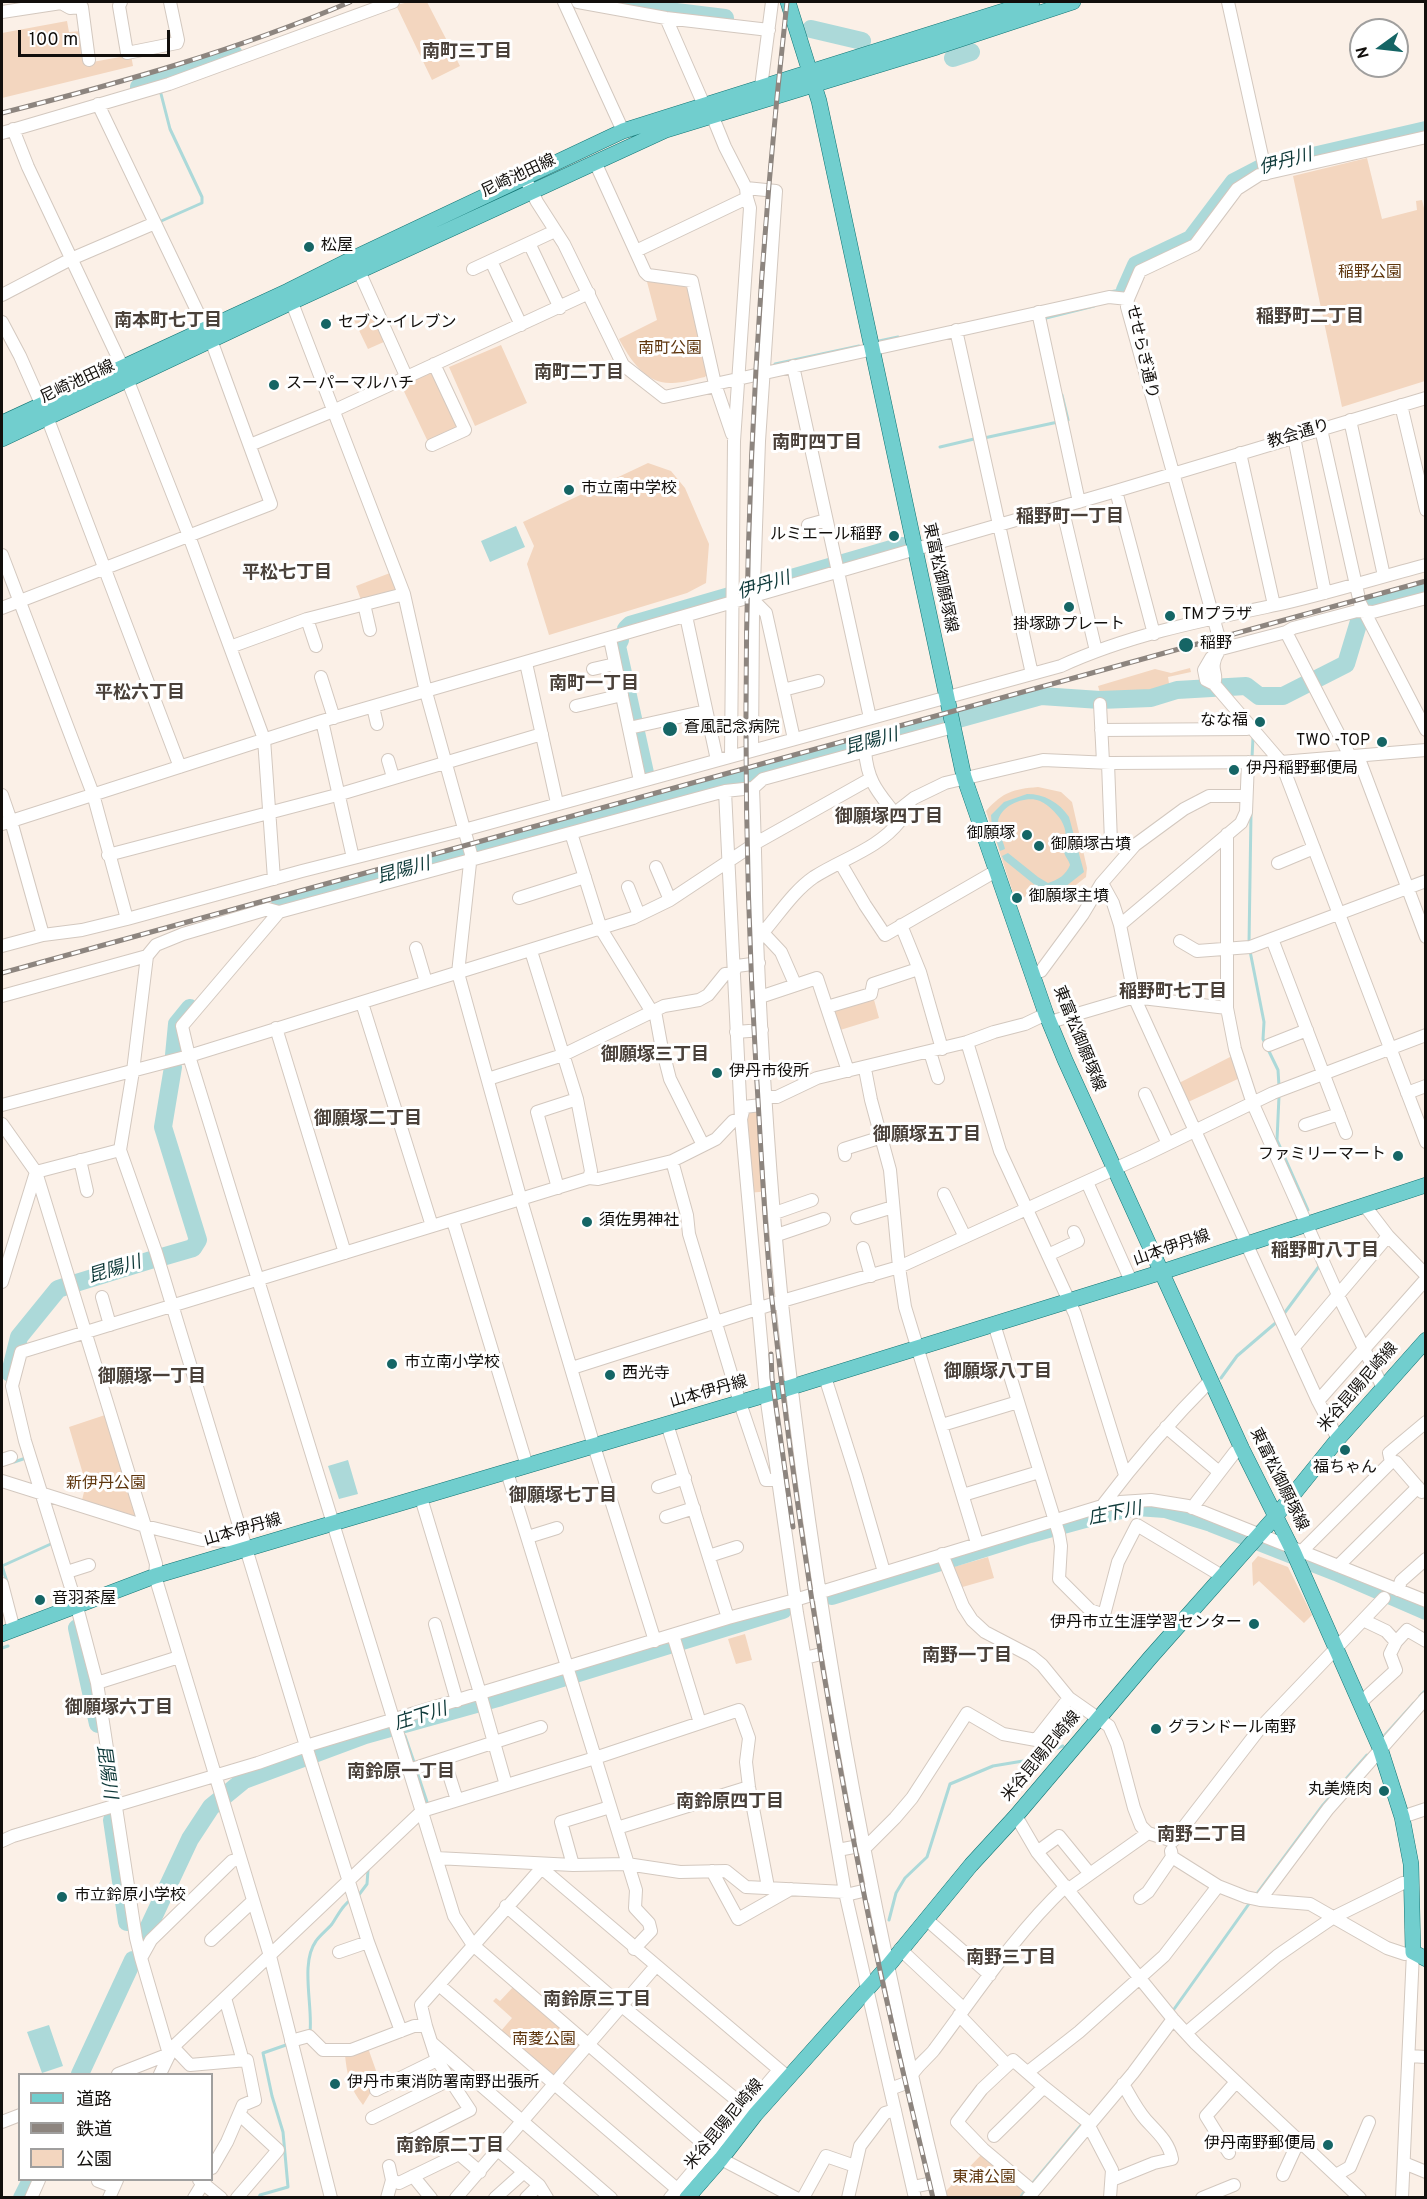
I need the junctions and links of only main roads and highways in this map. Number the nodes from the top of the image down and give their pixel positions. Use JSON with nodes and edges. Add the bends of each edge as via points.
{"nodes":[{"id":1,"x":1032,"y":2,"type":"edge"},
{"id":2,"x":1063,"y":3,"type":"edge"},
{"id":3,"x":792,"y":5,"type":"edge"},
{"id":4,"x":813,"y":78,"type":"junction"},
{"id":5,"x":708,"y":110,"type":"junction"},
{"id":6,"x":290,"y":297,"type":"junction"},
{"id":7,"x":44,"y":410,"type":"junction"},
{"id":8,"x":2,"y":423,"type":"edge"},
{"id":9,"x":2,"y":439,"type":"edge"},
{"id":10,"x":1425,"y":1185,"type":"edge"},
{"id":11,"x":1162,"y":1272,"type":"junction"},
{"id":12,"x":1425,"y":1340,"type":"edge"},
{"id":13,"x":1275,"y":1517,"type":"junction"},
{"id":14,"x":8,"y":1632,"type":"edge"},
{"id":15,"x":1419,"y":1955,"type":"edge"},
{"id":16,"x":678,"y":2195,"type":"edge"}],
"edges":[{"from":1,"to":4,"type":"main road","name":"尼崎池田線"},
{"from":2,"to":4,"type":"main road","name":"尼崎池田線","via":[[937,47]]},
{"from":3,"to":4,"type":"main road","name":"東富松御願塚線"},
{"from":4,"to":5,"type":"main road","name":"尼崎池田線"},
{"from":4,"to":5,"type":"main road","name":"尼崎池田線","via":[[761,87]]},
{"from":4,"to":11,"type":"main road","name":"東富松御願塚線","via":[[964,777],[1048,1018]]},
{"from":5,"to":6,"type":"main road","name":"尼崎池田線","via":[[359,271]]},
{"from":5,"to":6,"type":"main road","name":"尼崎池田線","via":[[623,131]]},
{"from":6,"to":7,"type":"main road","name":"尼崎池田線"},
{"from":7,"to":8,"type":"main road","name":"尼崎池田線"},
{"from":7,"to":9,"type":"main road","name":"尼崎池田線"},
{"from":10,"to":11,"type":"main road","name":"山本伊丹線"},
{"from":11,"to":13,"type":"main road","name":"東富松御願塚線"},
{"from":11,"to":14,"type":"main road","name":"山本伊丹線","via":[[740,1403],[155,1576]]},
{"from":12,"to":13,"type":"main road","name":"米谷昆陽尼崎線"},
{"from":13,"to":15,"type":"main road","name":"東富松御願塚線","via":[[1296,1554],[1380,1748],[1402,1817]]},
{"from":13,"to":16,"type":"main road","name":"米谷昆陽尼崎線","via":[[970,1865],[888,1966],[784,2074]]}]}
